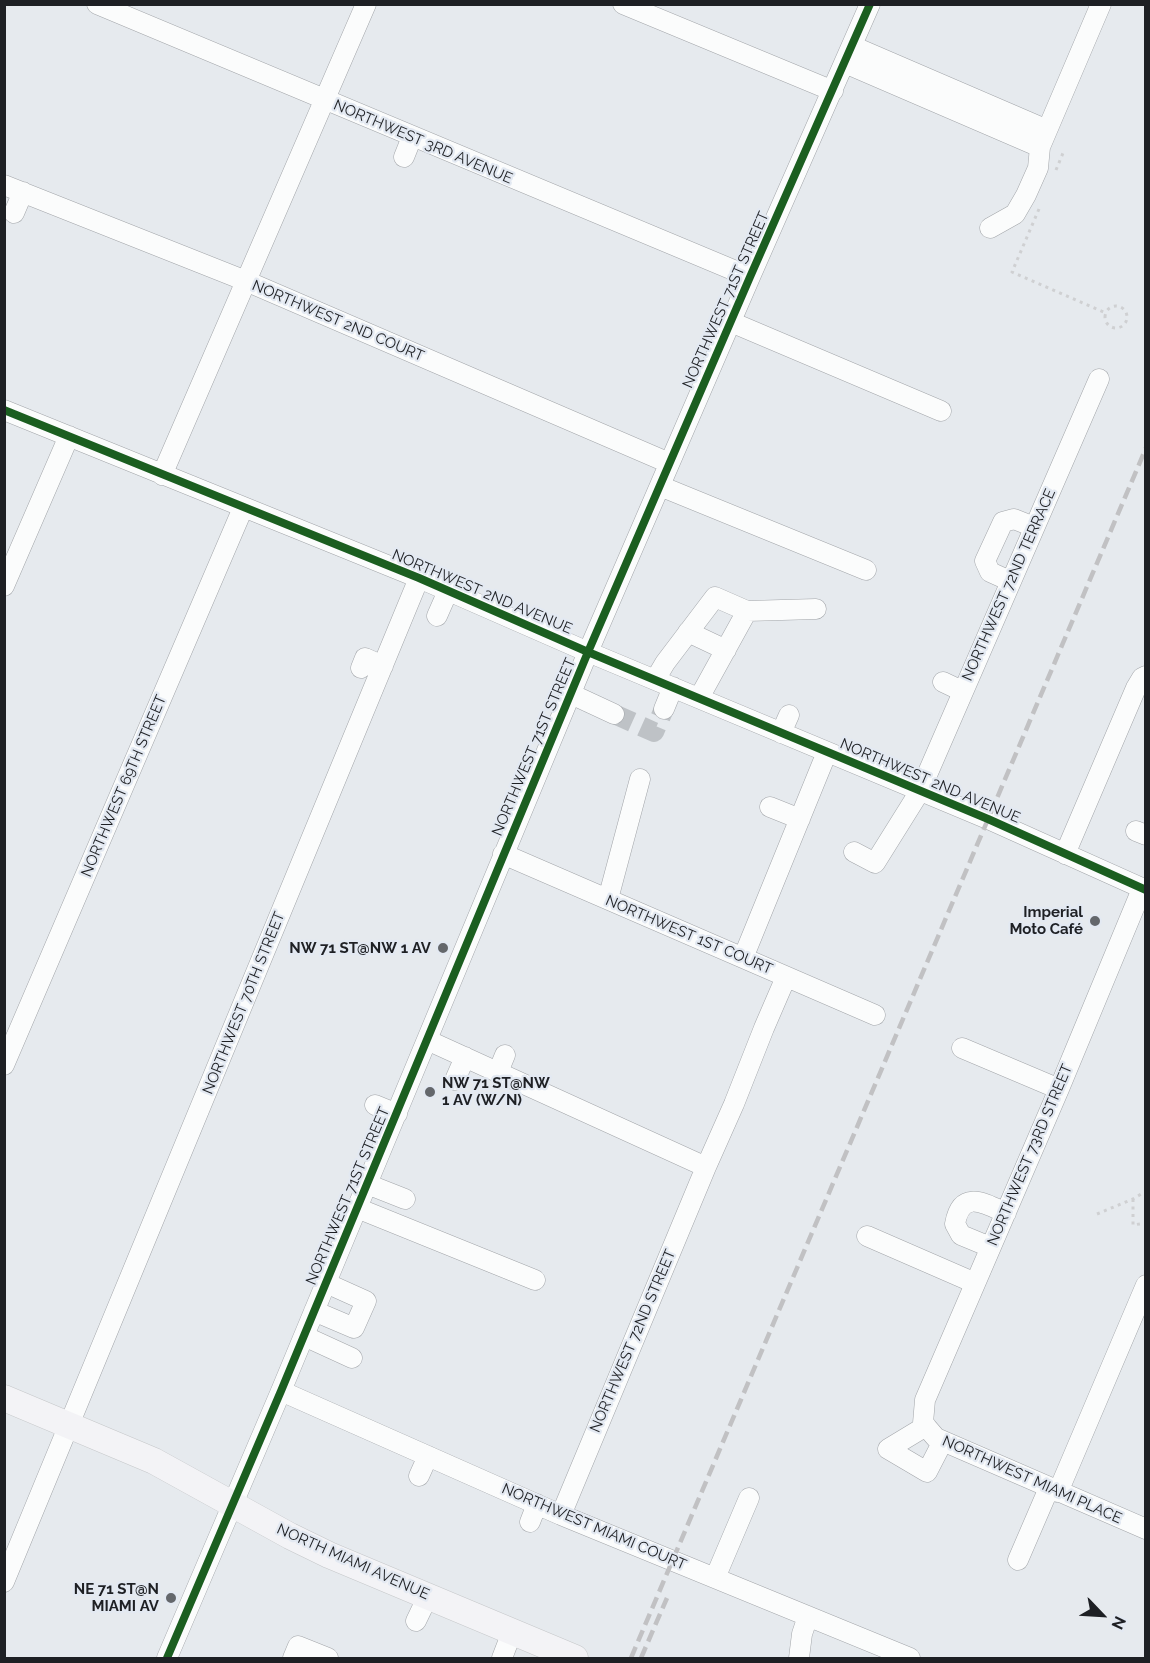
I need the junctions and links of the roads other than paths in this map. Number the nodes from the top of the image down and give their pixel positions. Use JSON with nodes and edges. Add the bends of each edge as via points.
{"nodes":[{"id":1,"x":97,"y":4,"type":"edge"},
{"id":2,"x":366,"y":4,"type":"edge"},
{"id":3,"x":870,"y":4,"type":"edge"},
{"id":4,"x":1101,"y":4,"type":"edge"},
{"id":5,"x":626,"y":5,"type":"edge"},
{"id":6,"x":849,"y":54,"type":"junction"},
{"id":7,"x":833,"y":91,"type":"junction"},
{"id":8,"x":325,"y":101,"type":"junction"},
{"id":9,"x":412,"y":137,"type":"junction"},
{"id":10,"x":1043,"y":139,"type":"junction"},
{"id":11,"x":404,"y":157,"type":"dead end"},
{"id":12,"x":4,"y":185,"type":"edge"},
{"id":13,"x":23,"y":192,"type":"junction"},
{"id":14,"x":14,"y":213,"type":"dead end"},
{"id":15,"x":990,"y":228,"type":"dead end"},
{"id":16,"x":750,"y":277,"type":"junction"},
{"id":17,"x":246,"y":281,"type":"junction"},
{"id":18,"x":730,"y":322,"type":"junction"},
{"id":19,"x":1099,"y":379,"type":"dead end"},
{"id":20,"x":4,"y":410,"type":"edge"},
{"id":21,"x":941,"y":411,"type":"dead end"},
{"id":22,"x":69,"y":436,"type":"junction"},
{"id":23,"x":669,"y":463,"type":"junction"},
{"id":24,"x":162,"y":475,"type":"junction"},
{"id":25,"x":660,"y":486,"type":"junction"},
{"id":26,"x":243,"y":508,"type":"junction"},
{"id":27,"x":1034,"y":527,"type":"junction"},
{"id":28,"x":867,"y":570,"type":"dead end"},
{"id":29,"x":419,"y":578,"type":"junction"},
{"id":30,"x":1010,"y":581,"type":"junction"},
{"id":31,"x":4,"y":586,"type":"edge"},
{"id":32,"x":448,"y":591,"type":"junction"},
{"id":33,"x":816,"y":609,"type":"dead end"},
{"id":34,"x":747,"y":611,"type":"junction"},
{"id":35,"x":437,"y":616,"type":"dead end"},
{"id":36,"x":688,"y":632,"type":"junction"},
{"id":37,"x":726,"y":650,"type":"junction"},
{"id":38,"x":588,"y":652,"type":"junction"},
{"id":39,"x":383,"y":666,"type":"junction"},
{"id":40,"x":361,"y":668,"type":"dead end"},
{"id":41,"x":1146,"y":676,"type":"edge"},
{"id":42,"x":943,"y":682,"type":"dead end"},
{"id":43,"x":664,"y":684,"type":"junction"},
{"id":44,"x":962,"y":691,"type":"junction"},
{"id":45,"x":571,"y":694,"type":"junction"},
{"id":46,"x":699,"y":698,"type":"junction"},
{"id":47,"x":664,"y":709,"type":"tunnel mouth"},
{"id":48,"x":614,"y":714,"type":"tunnel mouth"},
{"id":49,"x":827,"y":752,"type":"junction"},
{"id":50,"x":640,"y":779,"type":"dead end"},
{"id":51,"x":920,"y":791,"type":"junction"},
{"id":52,"x":770,"y":807,"type":"dead end"},
{"id":53,"x":800,"y":819,"type":"junction"},
{"id":54,"x":854,"y":852,"type":"dead end"},
{"id":55,"x":504,"y":854,"type":"junction"},
{"id":56,"x":1065,"y":854,"type":"junction"},
{"id":57,"x":1144,"y":889,"type":"edge"},
{"id":58,"x":608,"y":899,"type":"junction"},
{"id":59,"x":743,"y":958,"type":"junction"},
{"id":60,"x":786,"y":977,"type":"junction"},
{"id":61,"x":875,"y":1015,"type":"dead end"},
{"id":62,"x":428,"y":1040,"type":"junction"},
{"id":63,"x":962,"y":1048,"type":"dead end"},
{"id":64,"x":465,"y":1057,"type":"junction"},
{"id":65,"x":4,"y":1065,"type":"edge"},
{"id":66,"x":455,"y":1080,"type":"dead end"},
{"id":67,"x":1059,"y":1089,"type":"junction"},
{"id":68,"x":375,"y":1105,"type":"dead end"},
{"id":69,"x":396,"y":1114,"type":"junction"},
{"id":70,"x":706,"y":1167,"type":"junction"},
{"id":71,"x":367,"y":1184,"type":"junction"},
{"id":72,"x":405,"y":1199,"type":"dead end"},
{"id":73,"x":357,"y":1208,"type":"junction"},
{"id":74,"x":1006,"y":1212,"type":"junction"},
{"id":75,"x":867,"y":1236,"type":"dead end"},
{"id":76,"x":990,"y":1247,"type":"junction"},
{"id":77,"x":535,"y":1280,"type":"dead end"},
{"id":78,"x":326,"y":1283,"type":"junction"},
{"id":79,"x":975,"y":1284,"type":"junction"},
{"id":80,"x":1146,"y":1285,"type":"edge"},
{"id":81,"x":314,"y":1311,"type":"junction"},
{"id":82,"x":304,"y":1336,"type":"junction"},
{"id":83,"x":352,"y":1358,"type":"dead end"},
{"id":84,"x":281,"y":1391,"type":"junction"},
{"id":85,"x":4,"y":1398,"type":"edge"},
{"id":86,"x":924,"y":1424,"type":"junction"},
{"id":87,"x":70,"y":1427,"type":"junction"},
{"id":88,"x":943,"y":1441,"type":"junction"},
{"id":89,"x":428,"y":1456,"type":"junction"},
{"id":90,"x":419,"y":1476,"type":"dead end"},
{"id":91,"x":1053,"y":1490,"type":"junction"},
{"id":92,"x":749,"y":1498,"type":"dead end"},
{"id":93,"x":233,"y":1504,"type":"junction"},
{"id":94,"x":561,"y":1515,"type":"junction"},
{"id":95,"x":1146,"y":1529,"type":"edge"},
{"id":96,"x":1018,"y":1560,"type":"dead end"},
{"id":97,"x":715,"y":1578,"type":"junction"},
{"id":98,"x":4,"y":1582,"type":"edge"},
{"id":99,"x":428,"y":1596,"type":"junction"},
{"id":100,"x":808,"y":1616,"type":"junction"},
{"id":101,"x":416,"y":1621,"type":"dead end"},
{"id":102,"x":512,"y":1632,"type":"junction"},
{"id":103,"x":562,"y":1656,"type":"edge"},
{"id":104,"x":167,"y":1659,"type":"edge"},
{"id":105,"x":293,"y":1659,"type":"edge"},
{"id":106,"x":328,"y":1659,"type":"edge"},
{"id":107,"x":502,"y":1659,"type":"edge"},
{"id":108,"x":799,"y":1659,"type":"edge"},
{"id":109,"x":910,"y":1659,"type":"edge"}],
"edges":[{"from":1,"to":8,"type":"street","name":"NORTHWEST 3RD AVENUE"},
{"from":2,"to":8,"type":"street"},
{"from":3,"to":6,"type":"street","name":"NORTHWEST 71ST STREET"},
{"from":4,"to":10,"type":"street"},
{"from":5,"to":7,"type":"street"},
{"from":6,"to":7,"type":"street","name":"NORTHWEST 71ST STREET"},
{"from":6,"to":10,"type":"street"},
{"from":7,"to":16,"type":"street","name":"NORTHWEST 71ST STREET"},
{"from":8,"to":9,"type":"street","name":"NORTHWEST 3RD AVENUE"},
{"from":8,"to":17,"type":"street"},
{"from":9,"to":11,"type":"street"},
{"from":9,"to":16,"type":"street","name":"NORTHWEST 3RD AVENUE"},
{"from":10,"to":15,"type":"street","via":[[1038,168],[1015,214]]},
{"from":12,"to":13,"type":"street","name":"NORTHWEST 2ND COURT"},
{"from":13,"to":14,"type":"street"},
{"from":13,"to":17,"type":"street","name":"NORTHWEST 2ND COURT"},
{"from":16,"to":18,"type":"street","name":"NORTHWEST 71ST STREET"},
{"from":17,"to":23,"type":"street","name":"NORTHWEST 2ND COURT"},
{"from":17,"to":24,"type":"street"},
{"from":18,"to":21,"type":"street"},
{"from":18,"to":23,"type":"street","name":"NORTHWEST 71ST STREET"},
{"from":19,"to":27,"type":"street","name":"NORTHWEST 72ND TERRACE"},
{"from":20,"to":22,"type":"street","name":"NORTHWEST 2ND AVENUE"},
{"from":22,"to":24,"type":"street","name":"NORTHWEST 2ND AVENUE"},
{"from":22,"to":31,"type":"street"},
{"from":23,"to":25,"type":"street","name":"NORTHWEST 71ST STREET"},
{"from":24,"to":26,"type":"street","name":"NORTHWEST 2ND AVENUE"},
{"from":25,"to":28,"type":"street"},
{"from":25,"to":38,"type":"street","name":"NORTHWEST 71ST STREET"},
{"from":26,"to":29,"type":"street","name":"NORTHWEST 2ND AVENUE"},
{"from":26,"to":65,"type":"street","name":"NORTHWEST 69TH STREET"},
{"from":27,"to":30,"type":"street","name":"NORTHWEST 72ND TERRACE"},
{"from":27,"to":30,"type":"street","via":[[1014,519],[1002,522],[985,561],[990,572]]},
{"from":29,"to":32,"type":"street","name":"NORTHWEST 2ND AVENUE"},
{"from":29,"to":39,"type":"street","name":"NORTHWEST 70TH STREET"},
{"from":30,"to":44,"type":"street","name":"NORTHWEST 72ND TERRACE"},
{"from":32,"to":35,"type":"street"},
{"from":32,"to":38,"type":"street","name":"NORTHWEST 2ND AVENUE"},
{"from":33,"to":34,"type":"street"},
{"from":34,"to":36,"type":"street","via":[[715,597]]},
{"from":34,"to":37,"type":"street"},
{"from":36,"to":37,"type":"street"},
{"from":36,"to":43,"type":"street"},
{"from":37,"to":46,"type":"street"},
{"from":38,"to":43,"type":"street","name":"NORTHWEST 2ND AVENUE"},
{"from":38,"to":45,"type":"street","name":"NORTHWEST 71ST STREET"},
{"from":39,"to":40,"type":"street","via":[[366,658]]},
{"from":39,"to":87,"type":"street","name":"NORTHWEST 70TH STREET"},
{"from":41,"to":56,"type":"street","via":[[1136,688]]},
{"from":42,"to":44,"type":"street"},
{"from":43,"to":46,"type":"street","name":"NORTHWEST 2ND AVENUE"},
{"from":43,"to":47,"type":"street"},
{"from":44,"to":51,"type":"street","name":"NORTHWEST 72ND TERRACE"},
{"from":45,"to":48,"type":"street"},
{"from":45,"to":55,"type":"street","name":"NORTHWEST 71ST STREET"},
{"from":46,"to":49,"type":"street","name":"NORTHWEST 2ND AVENUE","via":[[747,708],[785,724]]},
{"from":49,"to":51,"type":"street","name":"NORTHWEST 2ND AVENUE"},
{"from":49,"to":53,"type":"street"},
{"from":50,"to":58,"type":"street"},
{"from":51,"to":54,"type":"street","name":"NORTHWEST 72ND TERRACE","via":[[875,863]]},
{"from":51,"to":56,"type":"street","name":"NORTHWEST 2ND AVENUE"},
{"from":52,"to":53,"type":"street"},
{"from":53,"to":59,"type":"street"},
{"from":55,"to":58,"type":"street","name":"NORTHWEST 1ST COURT"},
{"from":55,"to":62,"type":"street","name":"NORTHWEST 71ST STREET"},
{"from":56,"to":57,"type":"street","name":"NORTHWEST 2ND AVENUE"},
{"from":57,"to":67,"type":"street","name":"NORTHWEST 73RD STREET"},
{"from":58,"to":59,"type":"street","name":"NORTHWEST 1ST COURT"},
{"from":59,"to":60,"type":"street","name":"NORTHWEST 1ST COURT"},
{"from":60,"to":61,"type":"street","name":"NORTHWEST 1ST COURT"},
{"from":60,"to":70,"type":"street","name":"NORTHWEST 72ND STREET"},
{"from":62,"to":64,"type":"street"},
{"from":62,"to":69,"type":"street","name":"NORTHWEST 71ST STREET"},
{"from":63,"to":67,"type":"street"},
{"from":64,"to":66,"type":"street"},
{"from":64,"to":70,"type":"street","via":[[501,1064],[578,1118]]},
{"from":67,"to":74,"type":"street","name":"NORTHWEST 73RD STREET"},
{"from":68,"to":69,"type":"street"},
{"from":69,"to":71,"type":"street","name":"NORTHWEST 71ST STREET"},
{"from":70,"to":94,"type":"street","name":"NORTHWEST 72ND STREET"},
{"from":71,"to":72,"type":"street"},
{"from":71,"to":73,"type":"street","name":"NORTHWEST 71ST STREET"},
{"from":73,"to":77,"type":"street"},
{"from":73,"to":78,"type":"street","name":"NORTHWEST 71ST STREET"},
{"from":74,"to":76,"type":"street","name":"NORTHWEST 73RD STREET"},
{"from":74,"to":76,"type":"street","via":[[970,1201],[956,1215],[955,1224],[961,1235]]},
{"from":75,"to":79,"type":"street"},
{"from":76,"to":79,"type":"street","name":"NORTHWEST 73RD STREET"},
{"from":78,"to":81,"type":"street","name":"NORTHWEST 71ST STREET"},
{"from":78,"to":81,"type":"street","via":[[366,1301],[354,1328]]},
{"from":79,"to":86,"type":"street","name":"NORTHWEST 73RD STREET","via":[[925,1400]]},
{"from":80,"to":91,"type":"street"},
{"from":81,"to":82,"type":"street","name":"NORTHWEST 71ST STREET"},
{"from":82,"to":83,"type":"street"},
{"from":82,"to":84,"type":"street","name":"NORTHWEST 71ST STREET"},
{"from":84,"to":89,"type":"street","name":"NORTHWEST MIAMI COURT"},
{"from":84,"to":93,"type":"street","name":"NORTHWEST 71ST STREET"},
{"from":85,"to":87,"type":"main road","name":"NORTH MIAMI AVENUE"},
{"from":86,"to":88,"type":"street","name":"NORTHWEST MIAMI PLACE"},
{"from":86,"to":88,"type":"street","via":[[888,1449],[927,1472]]},
{"from":87,"to":93,"type":"main road","name":"NORTH MIAMI AVENUE","via":[[154,1461]]},
{"from":87,"to":98,"type":"street","name":"NORTHWEST 70TH STREET"},
{"from":88,"to":91,"type":"street","name":"NORTHWEST MIAMI PLACE"},
{"from":89,"to":90,"type":"street"},
{"from":89,"to":94,"type":"street","name":"NORTHWEST MIAMI COURT","via":[[534,1513]]},
{"from":91,"to":95,"type":"street","name":"NORTHWEST MIAMI PLACE"},
{"from":91,"to":96,"type":"street"},
{"from":92,"to":97,"type":"street"},
{"from":93,"to":99,"type":"main road","name":"NORTH MIAMI AVENUE","via":[[319,1550]]},
{"from":93,"to":104,"type":"street","name":"NORTHWEST 71ST STREET"},
{"from":94,"to":97,"type":"street","name":"NORTHWEST MIAMI COURT"},
{"from":97,"to":100,"type":"street","name":"NORTHWEST MIAMI COURT"},
{"from":99,"to":101,"type":"street"},
{"from":99,"to":102,"type":"main road","name":"NORTH MIAMI AVENUE"},
{"from":100,"to":108,"type":"street"},
{"from":100,"to":109,"type":"street","name":"NORTHWEST MIAMI COURT"},
{"from":102,"to":103,"type":"main road","name":"NORTH MIAMI AVENUE"},
{"from":102,"to":107,"type":"street"},
{"from":105,"to":106,"type":"street","via":[[298,1646]]}]}
